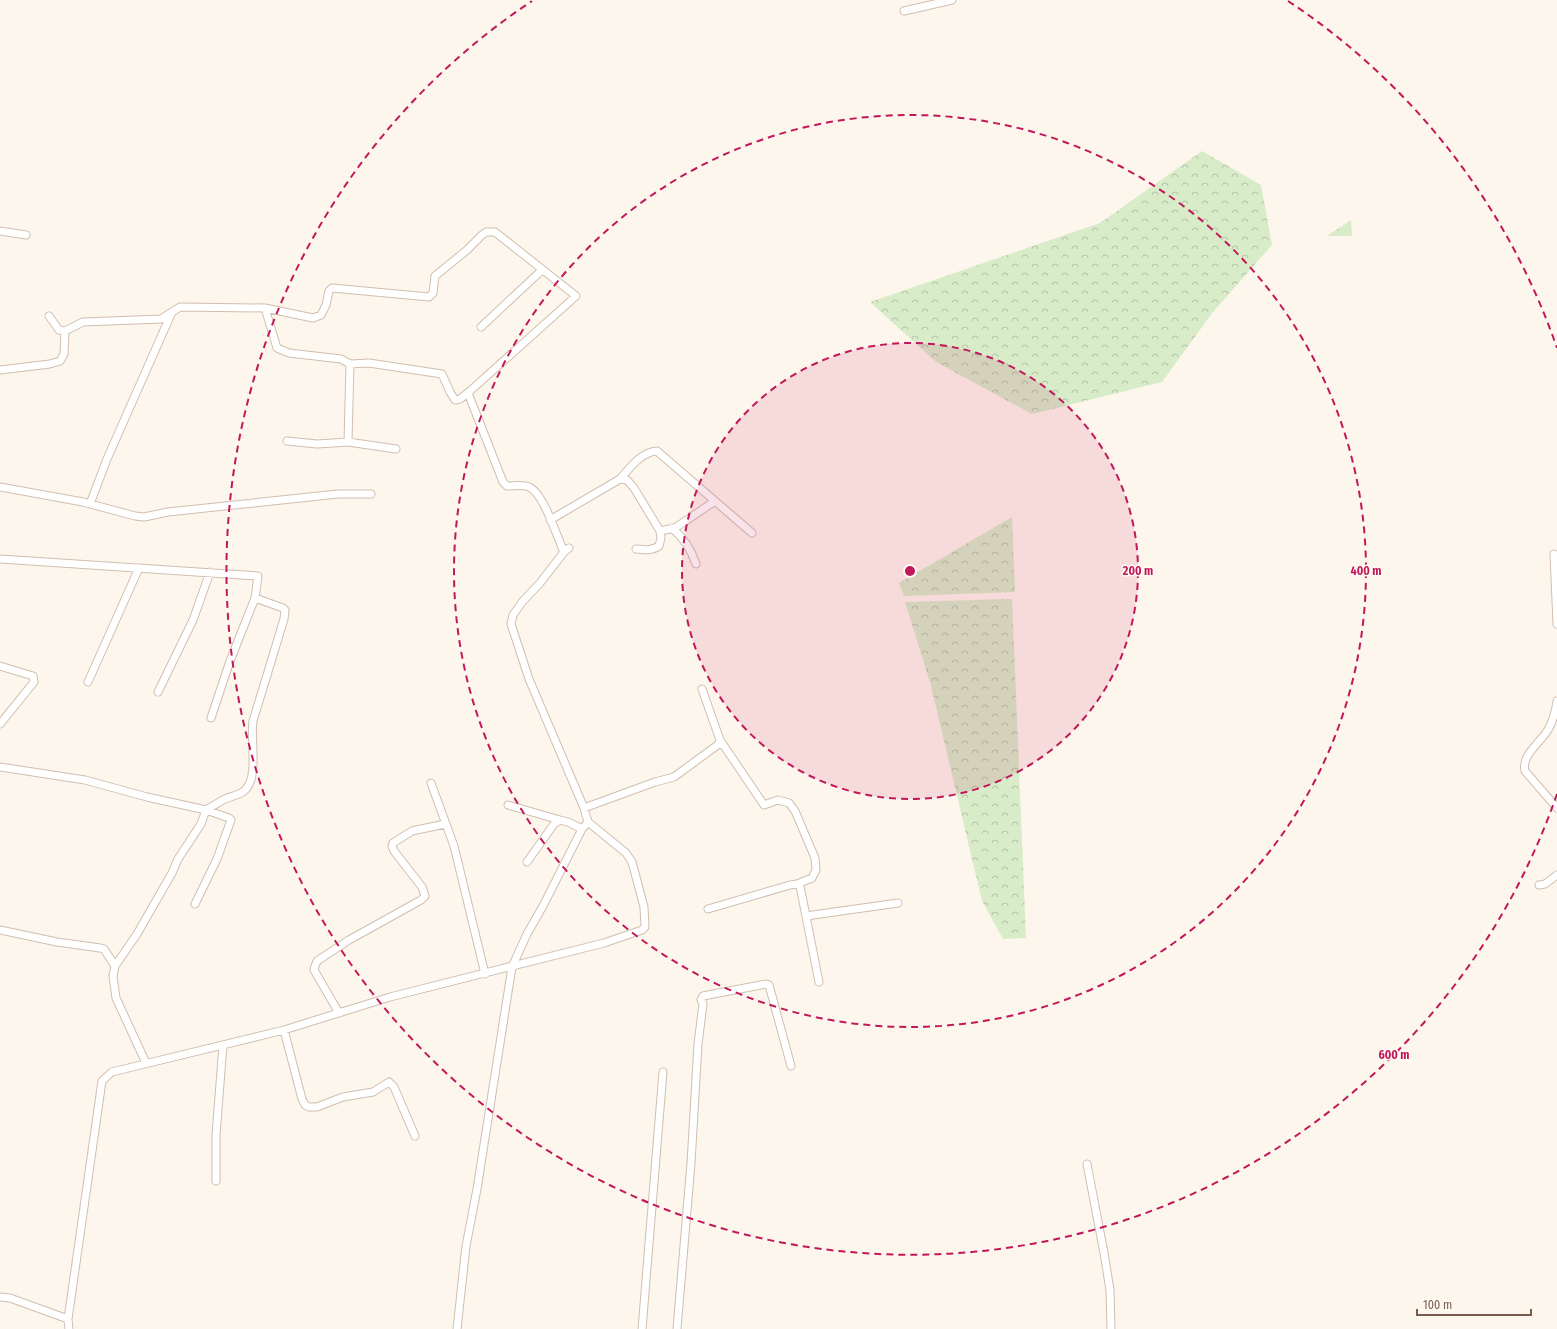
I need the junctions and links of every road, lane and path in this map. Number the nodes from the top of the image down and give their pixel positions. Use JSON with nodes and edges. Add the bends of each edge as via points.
{"nodes":[{"id":1,"x":952,"y":0,"type":"edge"},
{"id":2,"x":904,"y":11,"type":"dead end"},
{"id":3,"x":0,"y":231,"type":"edge"},
{"id":4,"x":26,"y":235,"type":"dead end"},
{"id":5,"x":542,"y":270,"type":"junction"},
{"id":6,"x":265,"y":308,"type":"junction"},
{"id":7,"x":172,"y":312,"type":"junction"},
{"id":8,"x":49,"y":316,"type":"dead end"},
{"id":9,"x":481,"y":327,"type":"dead end"},
{"id":10,"x":65,"y":331,"type":"junction"},
{"id":11,"x":350,"y":364,"type":"junction"},
{"id":12,"x":0,"y":370,"type":"edge"},
{"id":13,"x":468,"y":393,"type":"junction"},
{"id":14,"x":287,"y":441,"type":"dead end"},
{"id":15,"x":348,"y":442,"type":"junction"},
{"id":16,"x":396,"y":449,"type":"dead end"},
{"id":17,"x":620,"y":479,"type":"junction"},
{"id":18,"x":0,"y":487,"type":"edge"},
{"id":19,"x":371,"y":494,"type":"dead end"},
{"id":20,"x":716,"y":501,"type":"junction"},
{"id":21,"x":90,"y":504,"type":"junction"},
{"id":22,"x":550,"y":520,"type":"junction"},
{"id":23,"x":672,"y":528,"type":"junction"},
{"id":24,"x":660,"y":531,"type":"junction"},
{"id":25,"x":752,"y":532,"type":"dead end"},
{"id":26,"x":636,"y":549,"type":"dead end"},
{"id":27,"x":1554,"y":554,"type":"dead end"},
{"id":28,"x":0,"y":559,"type":"edge"},
{"id":29,"x":696,"y":564,"type":"dead end"},
{"id":30,"x":139,"y":568,"type":"junction"},
{"id":31,"x":210,"y":572,"type":"junction"},
{"id":32,"x":255,"y":598,"type":"junction"},
{"id":33,"x":1557,"y":624,"type":"edge"},
{"id":34,"x":0,"y":666,"type":"edge"},
{"id":35,"x":88,"y":682,"type":"dead end"},
{"id":36,"x":702,"y":689,"type":"dead end"},
{"id":37,"x":158,"y":692,"type":"dead end"},
{"id":38,"x":1557,"y":701,"type":"edge"},
{"id":39,"x":211,"y":718,"type":"dead end"},
{"id":40,"x":0,"y":724,"type":"edge"},
{"id":41,"x":720,"y":740,"type":"junction"},
{"id":42,"x":0,"y":767,"type":"edge"},
{"id":43,"x":431,"y":783,"type":"dead end"},
{"id":44,"x":508,"y":805,"type":"dead end"},
{"id":45,"x":584,"y":808,"type":"junction"},
{"id":46,"x":1557,"y":808,"type":"edge"},
{"id":47,"x":206,"y":810,"type":"junction"},
{"id":48,"x":560,"y":820,"type":"junction"},
{"id":49,"x":588,"y":822,"type":"junction"},
{"id":50,"x":445,"y":824,"type":"junction"},
{"id":51,"x":582,"y":829,"type":"junction"},
{"id":52,"x":527,"y":862,"type":"dead end"},
{"id":53,"x":1557,"y":875,"type":"edge"},
{"id":54,"x":797,"y":884,"type":"junction"},
{"id":55,"x":1539,"y":885,"type":"dead end"},
{"id":56,"x":898,"y":903,"type":"dead end"},
{"id":57,"x":195,"y":904,"type":"dead end"},
{"id":58,"x":708,"y":909,"type":"dead end"},
{"id":59,"x":806,"y":916,"type":"junction"},
{"id":60,"x":0,"y":930,"type":"edge"},
{"id":61,"x":115,"y":966,"type":"junction"},
{"id":62,"x":512,"y":967,"type":"junction"},
{"id":63,"x":485,"y":974,"type":"junction"},
{"id":64,"x":819,"y":982,"type":"dead end"},
{"id":65,"x":339,"y":1013,"type":"junction"},
{"id":66,"x":284,"y":1030,"type":"junction"},
{"id":67,"x":222,"y":1045,"type":"junction"},
{"id":68,"x":146,"y":1063,"type":"junction"},
{"id":69,"x":791,"y":1066,"type":"dead end"},
{"id":70,"x":662,"y":1072,"type":"dead end"},
{"id":71,"x":415,"y":1136,"type":"dead end"},
{"id":72,"x":1087,"y":1164,"type":"dead end"},
{"id":73,"x":216,"y":1181,"type":"dead end"},
{"id":74,"x":0,"y":1298,"type":"edge"},
{"id":75,"x":68,"y":1319,"type":"junction"},
{"id":76,"x":69,"y":1329,"type":"edge"},
{"id":77,"x":457,"y":1329,"type":"edge"},
{"id":78,"x":642,"y":1329,"type":"edge"},
{"id":79,"x":678,"y":1329,"type":"edge"},
{"id":80,"x":1111,"y":1329,"type":"edge"}],
"edges":[{"from":1,"to":2,"type":"street"},
{"from":3,"to":4,"type":"street"},
{"from":5,"to":6,"type":"street","via":[[495,232],[486,232],[435,276],[433,294],[429,297],[332,288],[321,315],[313,318]]},
{"from":5,"to":9,"type":"street"},
{"from":5,"to":13,"type":"street","via":[[576,296]]},
{"from":6,"to":7,"type":"street","via":[[180,307]]},
{"from":6,"to":11,"type":"street","via":[[277,348],[289,353],[341,359]]},
{"from":7,"to":10,"type":"street","via":[[161,319],[82,322]]},
{"from":7,"to":21,"type":"street","via":[[107,459]]},
{"from":8,"to":10,"type":"street","via":[[59,330]]},
{"from":10,"to":12,"type":"street","via":[[64,354],[60,361]]},
{"from":11,"to":13,"type":"street","via":[[369,362],[442,374],[455,400]]},
{"from":11,"to":15,"type":"street"},
{"from":13,"to":22,"type":"street","via":[[503,482],[507,486],[530,487],[544,502]]},
{"from":14,"to":15,"type":"street","via":[[317,444]]},
{"from":15,"to":16,"type":"street"},
{"from":17,"to":20,"type":"street","via":[[642,457],[650,451],[657,451]]},
{"from":17,"to":22,"type":"street"},
{"from":17,"to":24,"type":"street","via":[[627,480],[634,488]]},
{"from":18,"to":21,"type":"street"},
{"from":19,"to":21,"type":"street","via":[[338,494],[144,516]]},
{"from":20,"to":23,"type":"street"},
{"from":20,"to":25,"type":"street"},
{"from":22,"to":45,"type":"street","via":[[567,550],[519,606],[511,624],[529,679]]},
{"from":23,"to":24,"type":"street"},
{"from":23,"to":29,"type":"street","via":[[686,542]]},
{"from":24,"to":26,"type":"street","via":[[659,546],[648,550]]},
{"from":27,"to":33,"type":"street"},
{"from":28,"to":30,"type":"street"},
{"from":30,"to":31,"type":"street"},
{"from":30,"to":35,"type":"street"},
{"from":31,"to":32,"type":"street","via":[[258,576]]},
{"from":31,"to":37,"type":"street","via":[[193,620]]},
{"from":32,"to":39,"type":"street"},
{"from":32,"to":47,"type":"street","via":[[285,610],[253,721],[250,784],[245,791],[224,799]]},
{"from":34,"to":40,"type":"street","via":[[29,674],[33,676],[34,682]]},
{"from":36,"to":41,"type":"street"},
{"from":38,"to":46,"type":"street","via":[[1548,729],[1526,758],[1524,766],[1525,771]]},
{"from":41,"to":45,"type":"street","via":[[719,744],[674,777]]},
{"from":41,"to":54,"type":"street","via":[[764,805],[778,800],[789,803],[795,810],[815,858],[816,870],[812,878]]},
{"from":42,"to":47,"type":"street","via":[[85,780]]},
{"from":43,"to":50,"type":"street"},
{"from":44,"to":48,"type":"street"},
{"from":45,"to":49,"type":"street"},
{"from":47,"to":57,"type":"street","via":[[230,820],[217,859]]},
{"from":47,"to":61,"type":"street","via":[[201,824],[178,859],[137,934]]},
{"from":48,"to":51,"type":"street"},
{"from":48,"to":52,"type":"street","via":[[554,824]]},
{"from":49,"to":51,"type":"street"},
{"from":49,"to":62,"type":"street","via":[[626,853],[632,862],[644,907],[645,927],[604,943]]},
{"from":50,"to":63,"type":"street","via":[[454,846]]},
{"from":50,"to":65,"type":"street","via":[[412,831],[392,846],[422,887],[425,896],[317,961],[314,970]]},
{"from":51,"to":62,"type":"street"},
{"from":53,"to":55,"type":"street","via":[[1545,884]]},
{"from":54,"to":58,"type":"street"},
{"from":54,"to":59,"type":"street","via":[[800,886]]},
{"from":56,"to":59,"type":"street"},
{"from":59,"to":64,"type":"street"},
{"from":60,"to":61,"type":"street","via":[[104,949]]},
{"from":61,"to":68,"type":"street","via":[[113,976],[116,998]]},
{"from":62,"to":63,"type":"street"},
{"from":62,"to":77,"type":"street","via":[[466,1246]]},
{"from":63,"to":65,"type":"street","via":[[390,997]]},
{"from":65,"to":66,"type":"street"},
{"from":66,"to":67,"type":"street"},
{"from":66,"to":71,"type":"street","via":[[305,1105],[317,1106],[343,1097],[373,1092],[389,1082],[394,1087]]},
{"from":67,"to":68,"type":"street"},
{"from":67,"to":73,"type":"street","via":[[216,1135]]},
{"from":68,"to":75,"type":"street","via":[[112,1072],[102,1081]]},
{"from":69,"to":79,"type":"street","via":[[769,985],[703,996]]},
{"from":70,"to":78,"type":"street"},
{"from":72,"to":80,"type":"street","via":[[1110,1290]]},
{"from":74,"to":75,"type":"street","via":[[10,1298]]},
{"from":75,"to":76,"type":"street"}]}
